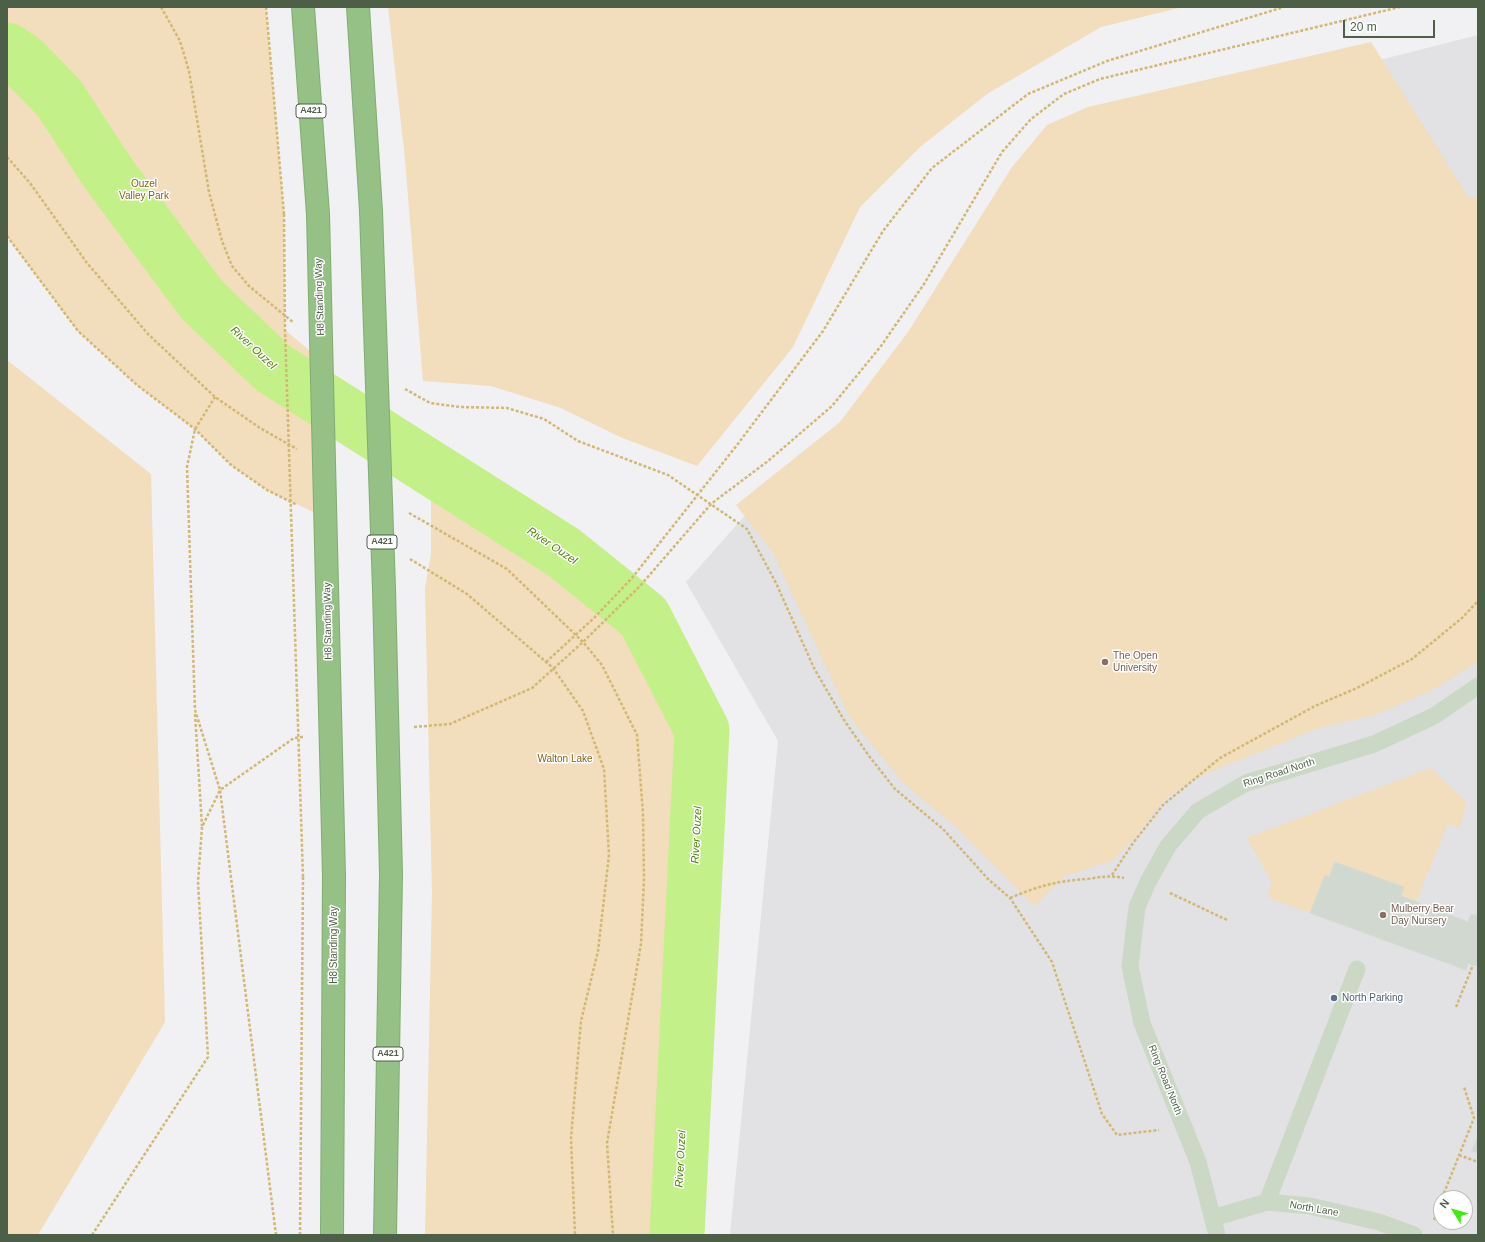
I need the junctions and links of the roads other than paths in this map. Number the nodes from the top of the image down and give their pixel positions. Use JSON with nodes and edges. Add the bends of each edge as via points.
{"nodes":[{"id":1,"x":303,"y":7,"type":"edge"},
{"id":2,"x":358,"y":7,"type":"edge"},
{"id":3,"x":1478,"y":686,"type":"edge"},
{"id":4,"x":1357,"y":969,"type":"dead end"},
{"id":5,"x":1267,"y":1202,"type":"junction"},
{"id":6,"x":1213,"y":1218,"type":"junction"},
{"id":7,"x":332,"y":1235,"type":"edge"},
{"id":8,"x":385,"y":1235,"type":"edge"},
{"id":9,"x":1217,"y":1235,"type":"edge"},
{"id":10,"x":1414,"y":1235,"type":"edge"}],
"edges":[{"from":1,"to":7,"type":"highway","name":"H8 Standing Way","number":"A421","bridge":true,"via":[[318,214],[334,876]]},
{"from":2,"to":8,"type":"highway","number":"A421","bridge":true,"via":[[371,211],[391,874]]},
{"from":3,"to":6,"type":"lane","name":"Ring Road North","via":[[1434,716],[1374,744],[1246,783],[1198,811],[1168,846],[1148,882],[1138,907],[1130,966],[1142,1023],[1198,1162]]},
{"from":4,"to":5,"type":"lane"},
{"from":5,"to":6,"type":"lane","name":"North Lane"},
{"from":5,"to":10,"type":"lane","name":"North Lane","via":[[1310,1206],[1380,1222]]},
{"from":6,"to":9,"type":"lane","name":"Ring Road North"}]}
